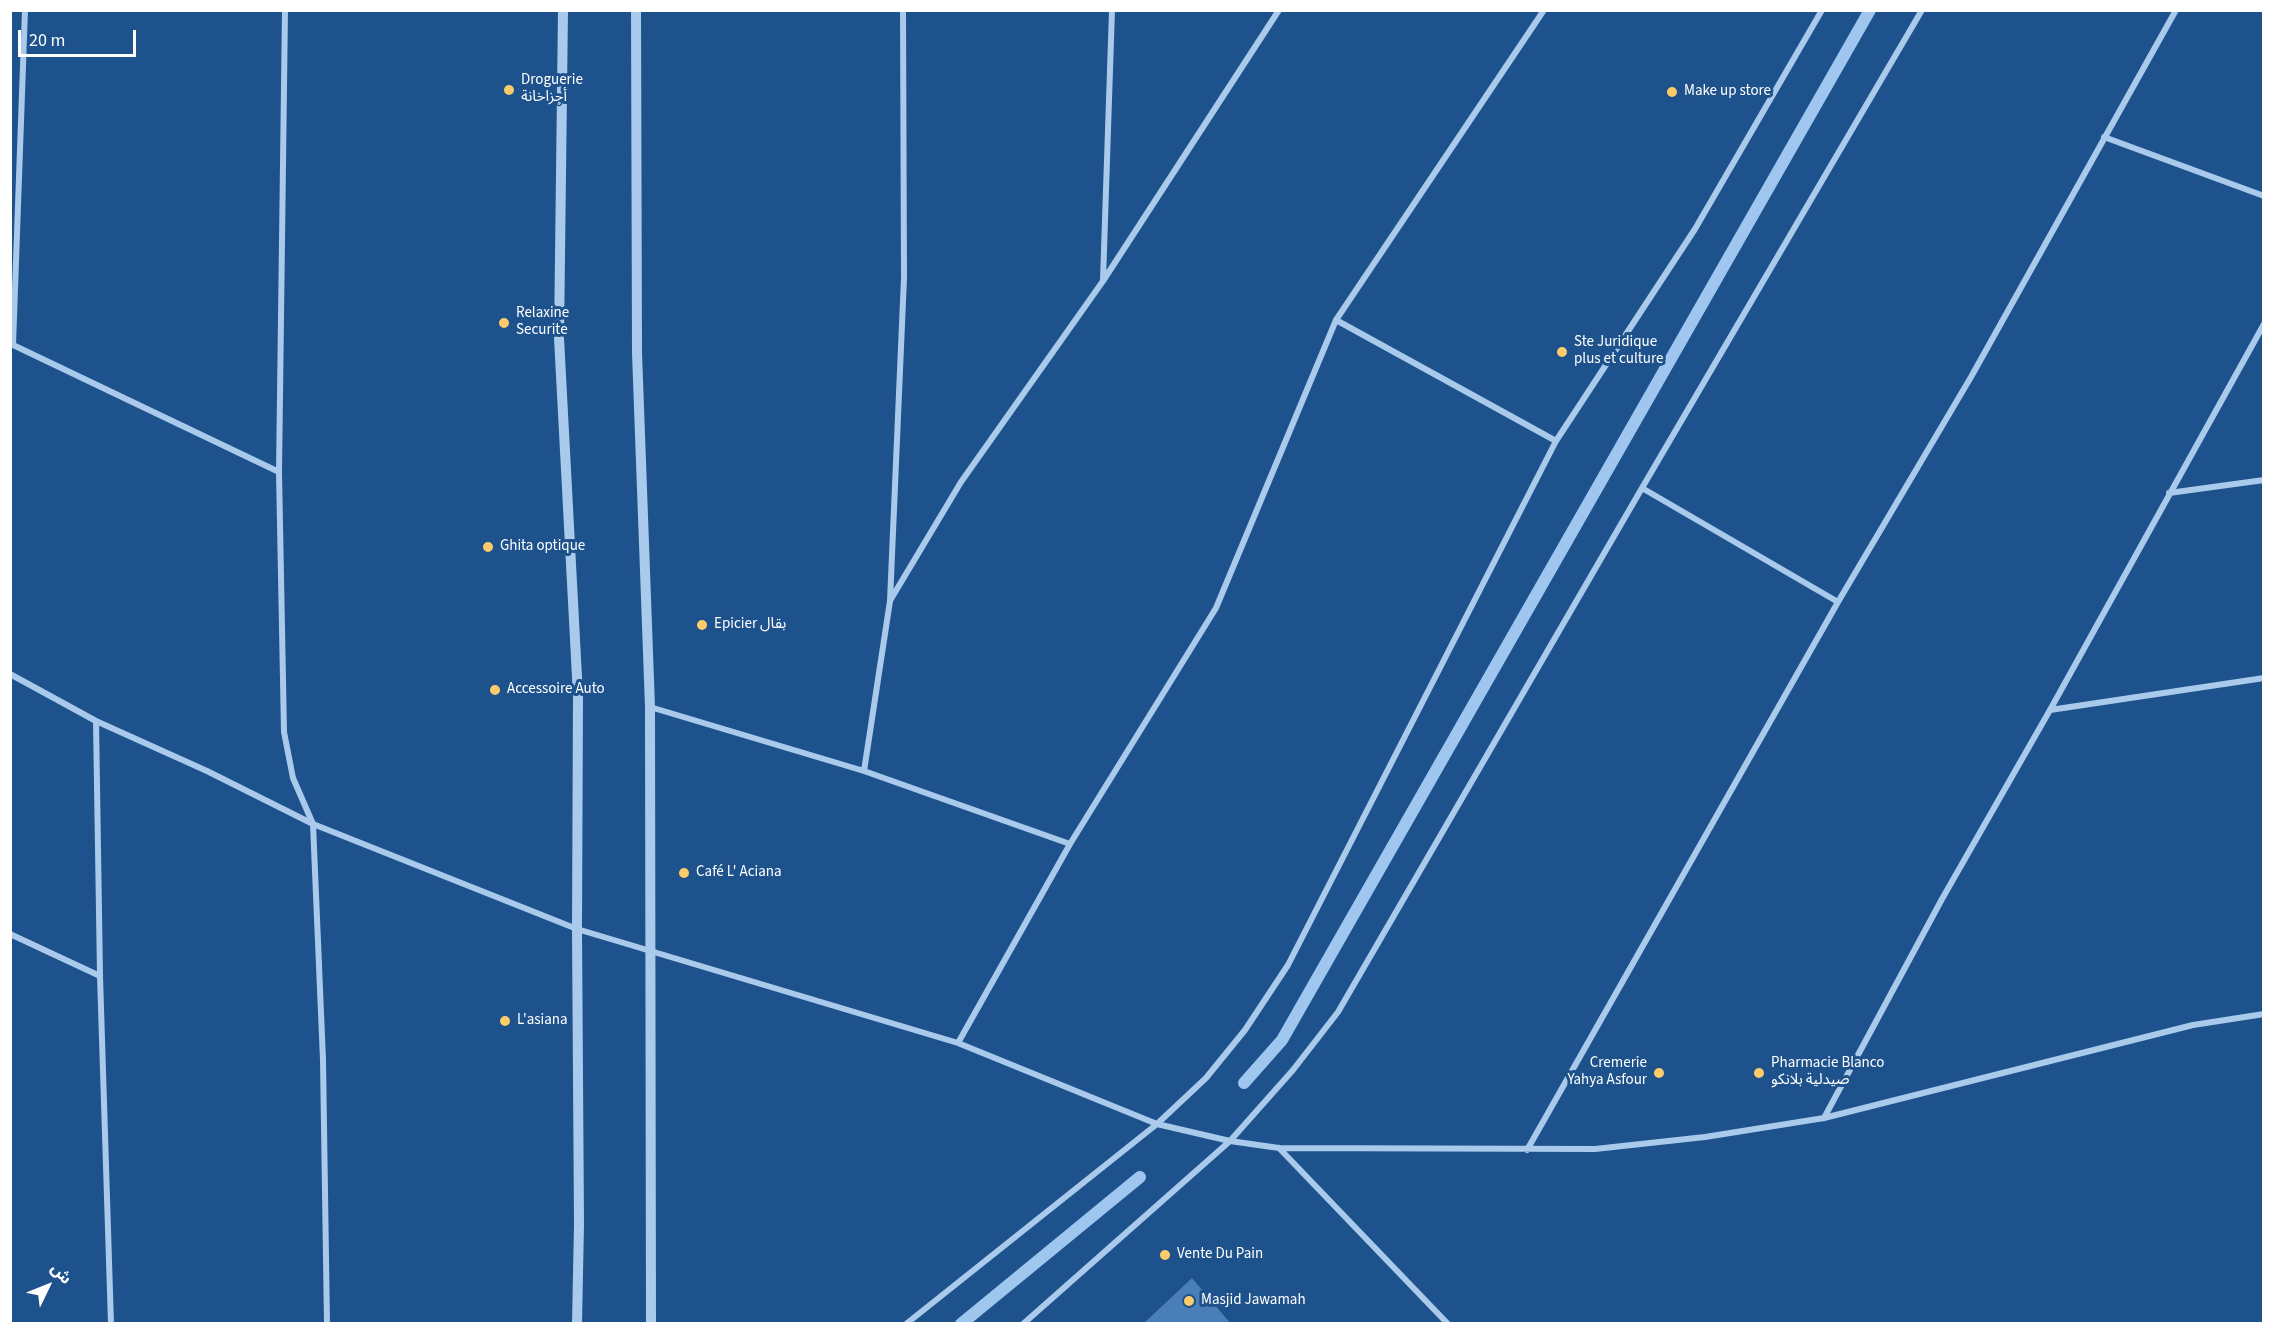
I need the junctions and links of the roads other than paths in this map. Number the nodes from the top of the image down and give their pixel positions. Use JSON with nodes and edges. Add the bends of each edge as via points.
{"nodes":[{"id":1,"x":26,"y":10,"type":"edge"},
{"id":2,"x":285,"y":10,"type":"edge"},
{"id":3,"x":563,"y":10,"type":"edge"},
{"id":4,"x":636,"y":10,"type":"edge"},
{"id":5,"x":903,"y":10,"type":"edge"},
{"id":6,"x":1112,"y":10,"type":"edge"},
{"id":7,"x":1279,"y":10,"type":"edge"},
{"id":8,"x":1544,"y":10,"type":"edge"},
{"id":9,"x":1822,"y":10,"type":"edge"},
{"id":10,"x":1922,"y":10,"type":"edge"},
{"id":11,"x":2176,"y":10,"type":"edge"},
{"id":12,"x":2104,"y":137,"type":"junction"},
{"id":13,"x":2264,"y":196,"type":"edge"},
{"id":14,"x":1103,"y":280,"type":"junction"},
{"id":15,"x":1336,"y":320,"type":"junction"},
{"id":16,"x":2264,"y":324,"type":"edge"},
{"id":17,"x":12,"y":344,"type":"edge"},
{"id":18,"x":1557,"y":441,"type":"junction"},
{"id":19,"x":279,"y":472,"type":"junction"},
{"id":20,"x":2264,"y":480,"type":"edge"},
{"id":21,"x":1642,"y":488,"type":"junction"},
{"id":22,"x":2169,"y":493,"type":"junction"},
{"id":23,"x":890,"y":601,"type":"junction"},
{"id":24,"x":1838,"y":602,"type":"junction"},
{"id":25,"x":10,"y":674,"type":"edge"},
{"id":26,"x":2264,"y":678,"type":"edge"},
{"id":27,"x":650,"y":707,"type":"junction"},
{"id":28,"x":2050,"y":710,"type":"junction"},
{"id":29,"x":96,"y":721,"type":"junction"},
{"id":30,"x":864,"y":771,"type":"junction"},
{"id":31,"x":313,"y":824,"type":"junction"},
{"id":32,"x":1070,"y":844,"type":"junction"},
{"id":33,"x":577,"y":929,"type":"junction"},
{"id":34,"x":10,"y":934,"type":"edge"},
{"id":35,"x":650,"y":951,"type":"junction"},
{"id":36,"x":100,"y":976,"type":"junction"},
{"id":37,"x":2264,"y":1014,"type":"edge"},
{"id":38,"x":958,"y":1043,"type":"junction"},
{"id":39,"x":1824,"y":1118,"type":"junction"},
{"id":40,"x":1157,"y":1124,"type":"junction"},
{"id":41,"x":1230,"y":1141,"type":"junction"},
{"id":42,"x":1280,"y":1148,"type":"junction"},
{"id":43,"x":1527,"y":1150,"type":"junction"},
{"id":44,"x":111,"y":1323,"type":"edge"},
{"id":45,"x":327,"y":1323,"type":"edge"},
{"id":46,"x":577,"y":1323,"type":"edge"},
{"id":47,"x":651,"y":1323,"type":"edge"},
{"id":48,"x":906,"y":1323,"type":"edge"},
{"id":49,"x":1023,"y":1323,"type":"edge"},
{"id":50,"x":1448,"y":1323,"type":"edge"}],
"edges":[{"from":1,"to":17,"type":"street"},
{"from":2,"to":19,"type":"street"},
{"from":3,"to":33,"type":"street","via":[[559,338],[578,696]]},
{"from":4,"to":27,"type":"street","via":[[637,353]]},
{"from":5,"to":23,"type":"street","via":[[904,278]]},
{"from":6,"to":14,"type":"street"},
{"from":7,"to":14,"type":"street"},
{"from":8,"to":15,"type":"street"},
{"from":9,"to":18,"type":"street","via":[[1695,229]]},
{"from":10,"to":21,"type":"street"},
{"from":11,"to":12,"type":"street"},
{"from":12,"to":13,"type":"street"},
{"from":12,"to":24,"type":"street","via":[[1971,377]]},
{"from":14,"to":23,"type":"street","via":[[961,483]]},
{"from":15,"to":18,"type":"street"},
{"from":15,"to":32,"type":"street","via":[[1215,608]]},
{"from":16,"to":22,"type":"street"},
{"from":17,"to":19,"type":"street"},
{"from":18,"to":40,"type":"street","via":[[1288,965],[1245,1030],[1206,1078]]},
{"from":19,"to":31,"type":"street","via":[[284,732],[293,778]]},
{"from":20,"to":22,"type":"street"},
{"from":21,"to":24,"type":"street"},
{"from":21,"to":41,"type":"street","via":[[1338,1012]]},
{"from":22,"to":28,"type":"street"},
{"from":23,"to":30,"type":"street"},
{"from":24,"to":43,"type":"street"},
{"from":25,"to":29,"type":"street"},
{"from":26,"to":28,"type":"street"},
{"from":27,"to":30,"type":"street"},
{"from":27,"to":35,"type":"street"},
{"from":28,"to":39,"type":"street"},
{"from":29,"to":31,"type":"street"},
{"from":29,"to":36,"type":"street"},
{"from":30,"to":32,"type":"street"},
{"from":31,"to":33,"type":"street"},
{"from":31,"to":45,"type":"street","via":[[323,1060]]},
{"from":32,"to":38,"type":"street"},
{"from":33,"to":35,"type":"street"},
{"from":33,"to":46,"type":"street"},
{"from":34,"to":36,"type":"street"},
{"from":35,"to":38,"type":"street"},
{"from":35,"to":47,"type":"street"},
{"from":36,"to":44,"type":"street"},
{"from":37,"to":39,"type":"street","via":[[2193,1025]]},
{"from":38,"to":40,"type":"street"},
{"from":39,"to":43,"type":"street","via":[[1595,1149]]},
{"from":40,"to":41,"type":"street"},
{"from":40,"to":48,"type":"street"},
{"from":41,"to":42,"type":"street"},
{"from":41,"to":49,"type":"street"},
{"from":42,"to":43,"type":"street"},
{"from":42,"to":50,"type":"street"}]}
